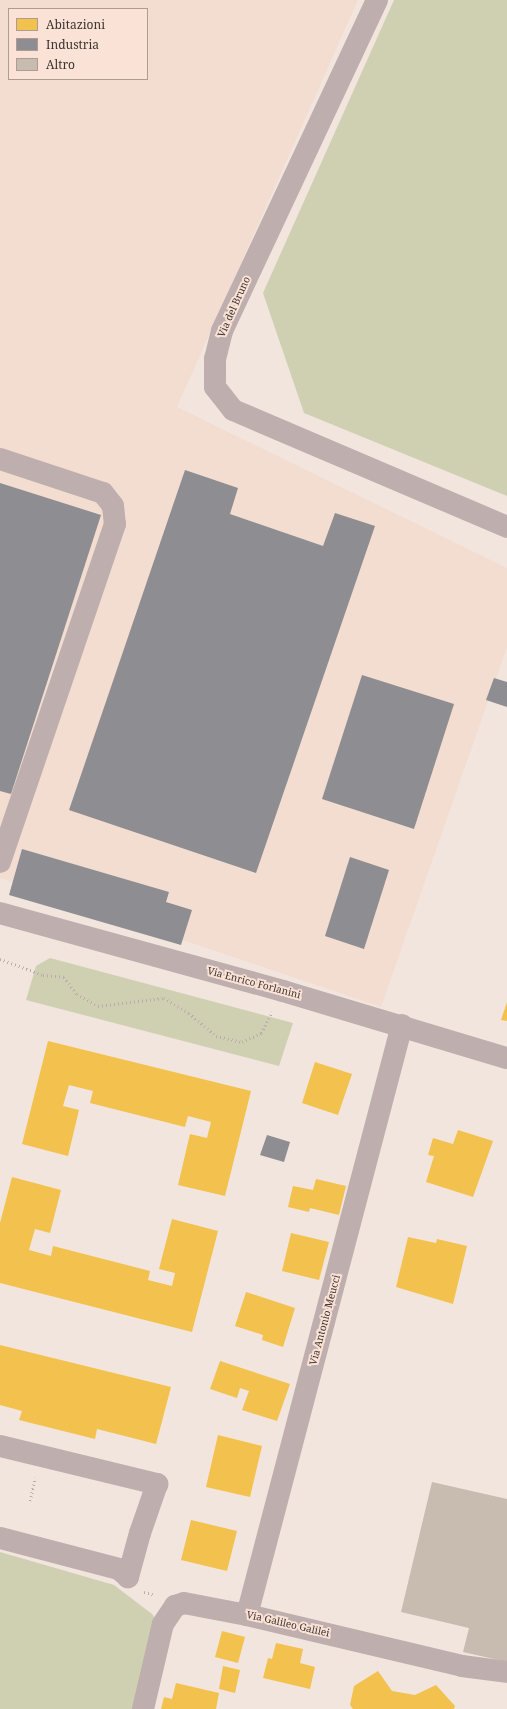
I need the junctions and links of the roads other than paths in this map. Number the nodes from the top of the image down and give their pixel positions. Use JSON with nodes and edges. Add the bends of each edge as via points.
{"nodes":[{"id":1,"x":377,"y":0,"type":"edge"},
{"id":2,"x":0,"y":459,"type":"edge"},
{"id":3,"x":507,"y":527,"type":"edge"},
{"id":4,"x":0,"y":862,"type":"edge"},
{"id":5,"x":0,"y":913,"type":"edge"},
{"id":6,"x":402,"y":1025,"type":"junction"},
{"id":7,"x":507,"y":1058,"type":"edge"},
{"id":8,"x":0,"y":1446,"type":"edge"},
{"id":9,"x":0,"y":1538,"type":"edge"},
{"id":10,"x":247,"y":1615,"type":"junction"},
{"id":11,"x":507,"y":1672,"type":"edge"},
{"id":12,"x":142,"y":1709,"type":"edge"}],
"edges":[{"from":1,"to":3,"type":"street","name":"Via del Bruno","via":[[222,331],[215,359],[215,386],[233,410]]},
{"from":2,"to":4,"type":"street","via":[[103,493],[113,506],[115,524]]},
{"from":5,"to":6,"type":"street","name":"Via Enrico Forlanini"},
{"from":6,"to":7,"type":"street","name":"Via Enrico Forlanini"},
{"from":6,"to":10,"type":"street","name":"Via Antonio Meucci"},
{"from":8,"to":9,"type":"street","via":[[157,1484],[128,1577],[119,1569]]},
{"from":10,"to":11,"type":"street","name":"Via Galileo Galilei","via":[[462,1666]]},
{"from":10,"to":12,"type":"street","name":"Via Galileo Galilei","via":[[184,1603],[175,1606],[163,1624]]}]}
